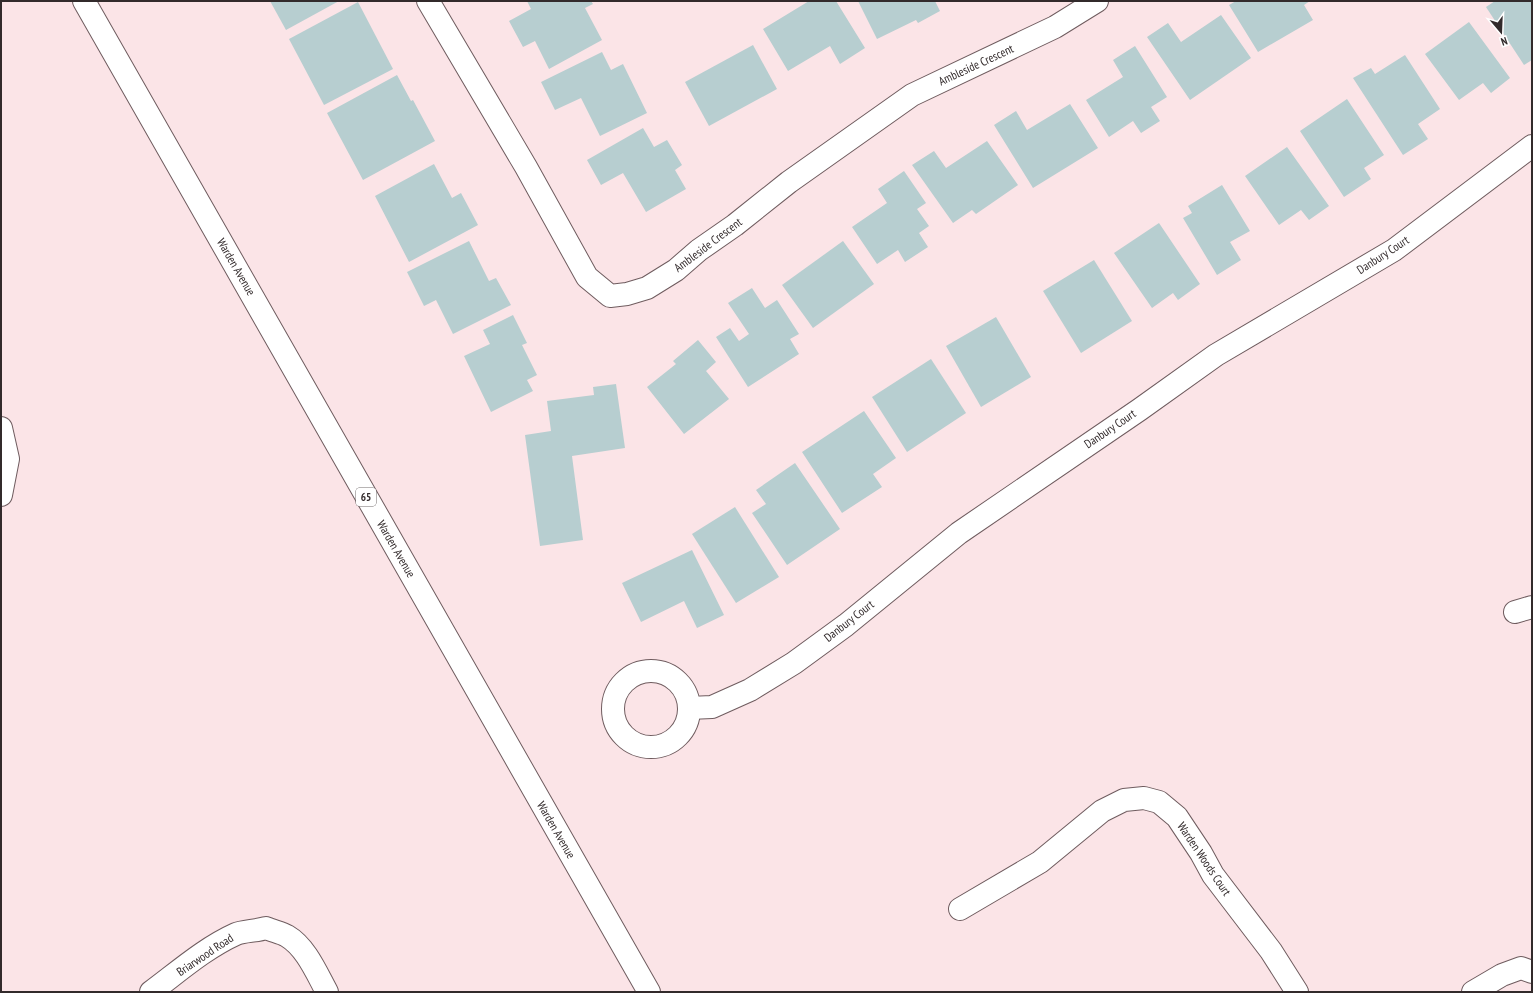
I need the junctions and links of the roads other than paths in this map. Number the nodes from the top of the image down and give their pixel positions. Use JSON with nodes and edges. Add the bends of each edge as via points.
{"nodes":[{"id":1,"x":84,"y":1,"type":"edge"},
{"id":2,"x":428,"y":1,"type":"edge"},
{"id":3,"x":1097,"y":1,"type":"edge"},
{"id":4,"x":1532,"y":146,"type":"edge"},
{"id":5,"x":1,"y":428,"type":"edge"},
{"id":6,"x":1,"y":494,"type":"edge"},
{"id":7,"x":689,"y":708,"type":"dead end"},
{"id":8,"x":960,"y":909,"type":"dead end"},
{"id":9,"x":1532,"y":972,"type":"edge"},
{"id":10,"x":151,"y":992,"type":"edge"},
{"id":11,"x":327,"y":992,"type":"edge"},
{"id":12,"x":649,"y":992,"type":"edge"},
{"id":13,"x":1297,"y":992,"type":"edge"},
{"id":14,"x":1473,"y":992,"type":"edge"}],
"edges":[{"from":1,"to":12,"type":"street","name":"Warden Avenue","number":"65"},
{"from":2,"to":3,"type":"street","name":"Ambleside Crescent","via":[[526,167],[587,277],[610,296],[647,288],[676,270],[789,182],[912,95],[1055,27]]},
{"from":4,"to":7,"type":"street","name":"Danbury Court","via":[[1394,250],[1216,355],[965,528],[846,625],[794,663],[738,696],[712,707]]},
{"from":5,"to":6,"type":"street","via":[[8,459]]},
{"from":8,"to":13,"type":"street","name":"Warden Woods Court","via":[[1040,862],[1102,811],[1124,800],[1144,798],[1159,802],[1177,817],[1212,875],[1271,951]]},
{"from":9,"to":14,"type":"street","via":[[1521,968],[1502,974]]},
{"from":10,"to":11,"type":"street","name":"Briarwood Road","via":[[238,933],[255,932],[266,928],[286,935],[297,944]]}]}
